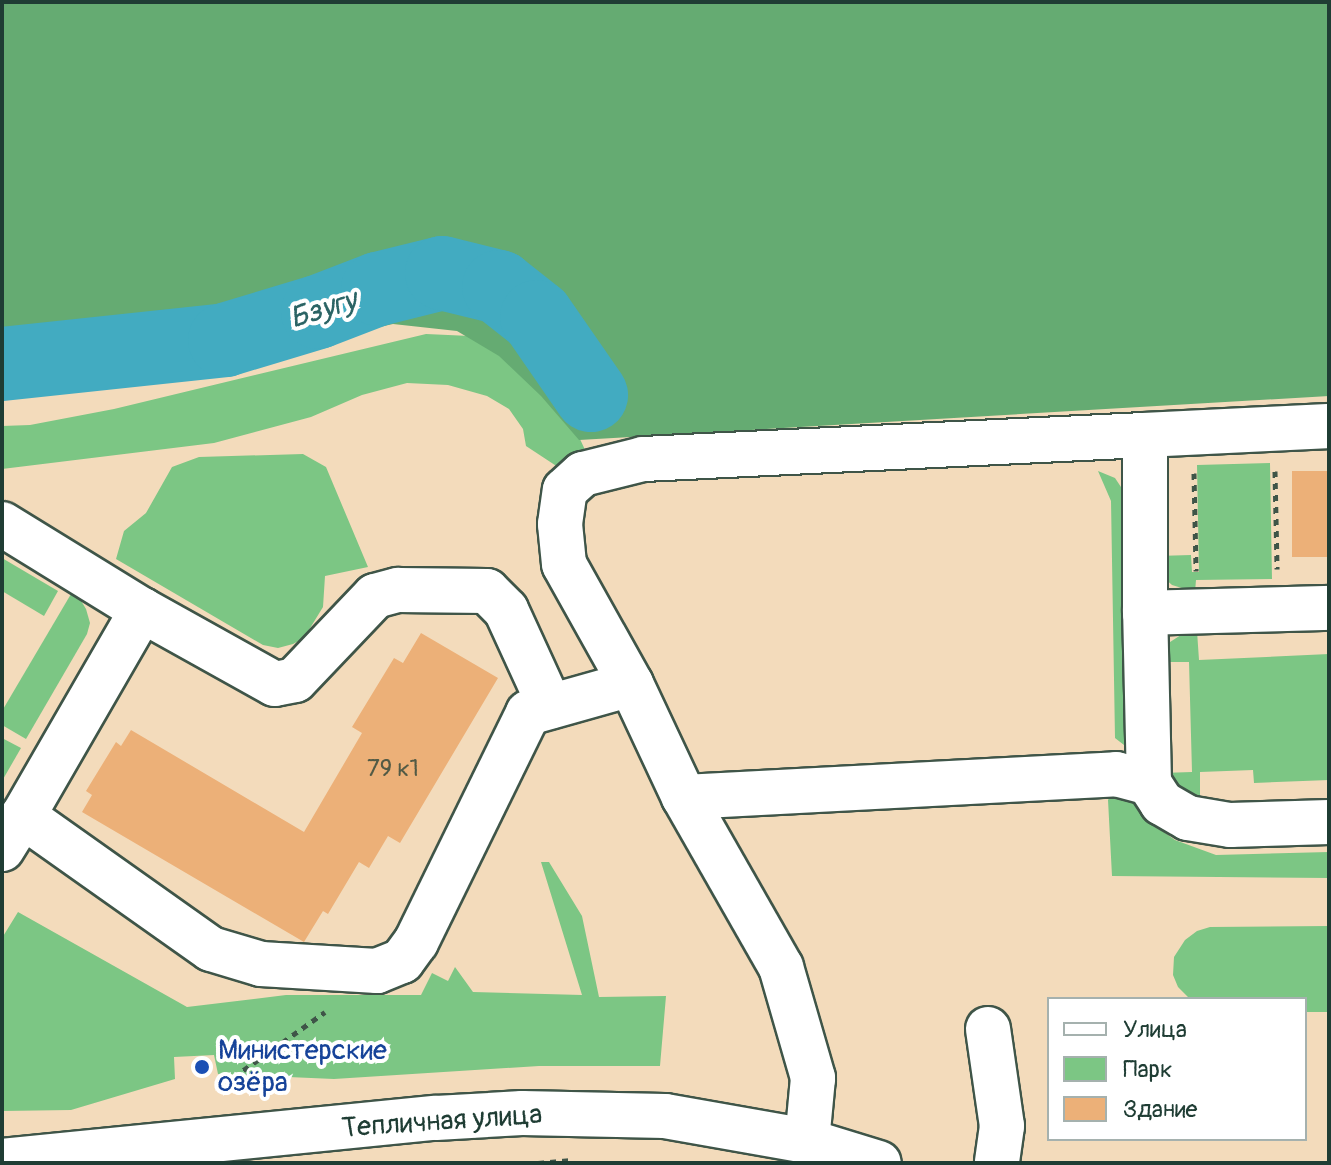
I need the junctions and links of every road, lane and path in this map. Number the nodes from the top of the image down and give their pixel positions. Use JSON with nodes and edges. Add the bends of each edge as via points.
{"nodes":[{"id":1,"x":1329,"y":426,"type":"edge"},
{"id":2,"x":1145,"y":435,"type":"junction"},
{"id":3,"x":1275,"y":466,"type":"dead end"},
{"id":4,"x":1194,"y":470,"type":"dead end"},
{"id":5,"x":2,"y":524,"type":"edge"},
{"id":6,"x":1196,"y":572,"type":"dead end"},
{"id":7,"x":1278,"y":584,"type":"dead end"},
{"id":8,"x":1329,"y":608,"type":"edge"},
{"id":9,"x":142,"y":610,"type":"junction"},
{"id":10,"x":1145,"y":613,"type":"junction"},
{"id":11,"x":631,"y":684,"type":"junction"},
{"id":12,"x":550,"y":706,"type":"junction"},
{"id":13,"x":1149,"y":783,"type":"junction"},
{"id":14,"x":684,"y":797,"type":"junction"},
{"id":15,"x":1329,"y":822,"type":"edge"},
{"id":16,"x":12,"y":832,"type":"edge"},
{"id":17,"x":348,"y":969,"type":"junction"},
{"id":18,"x":988,"y":1029,"type":"dead end"},
{"id":19,"x":224,"y":1084,"type":"dead end"},
{"id":20,"x":807,"y":1141,"type":"junction"},
{"id":21,"x":2,"y":1161,"type":"edge"},
{"id":22,"x":879,"y":1163,"type":"edge"},
{"id":23,"x":997,"y":1163,"type":"edge"}],
"edges":[{"from":1,"to":2,"type":"street"},
{"from":2,"to":10,"type":"street"},
{"from":2,"to":11,"type":"street","via":[[643,459],[583,474],[565,490],[560,524],[564,564]]},
{"from":3,"to":7,"type":"path"},
{"from":4,"to":6,"type":"path"},
{"from":5,"to":9,"type":"street"},
{"from":8,"to":10,"type":"street"},
{"from":9,"to":12,"type":"street","via":[[275,684],[295,680],[375,596],[398,590],[487,591],[506,610]]},
{"from":9,"to":16,"type":"street"},
{"from":10,"to":13,"type":"street"},
{"from":11,"to":12,"type":"street"},
{"from":11,"to":14,"type":"street"},
{"from":12,"to":17,"type":"street","via":[[528,713],[402,961],[377,971]]},
{"from":13,"to":14,"type":"street","via":[[1116,774]]},
{"from":13,"to":15,"type":"street","via":[[1162,803],[1188,818],[1230,825]]},
{"from":14,"to":20,"type":"street","via":[[781,967],[813,1078]]},
{"from":16,"to":17,"type":"street","via":[[211,949],[261,964]]},
{"from":17,"to":19,"type":"path","via":[[318,1019]]},
{"from":18,"to":23,"type":"street","via":[[1002,1126]]},
{"from":20,"to":21,"type":"street","name":"Тепличная улица","via":[[665,1116],[522,1113]]},
{"from":20,"to":22,"type":"street","name":"Тепличная улица"}]}
